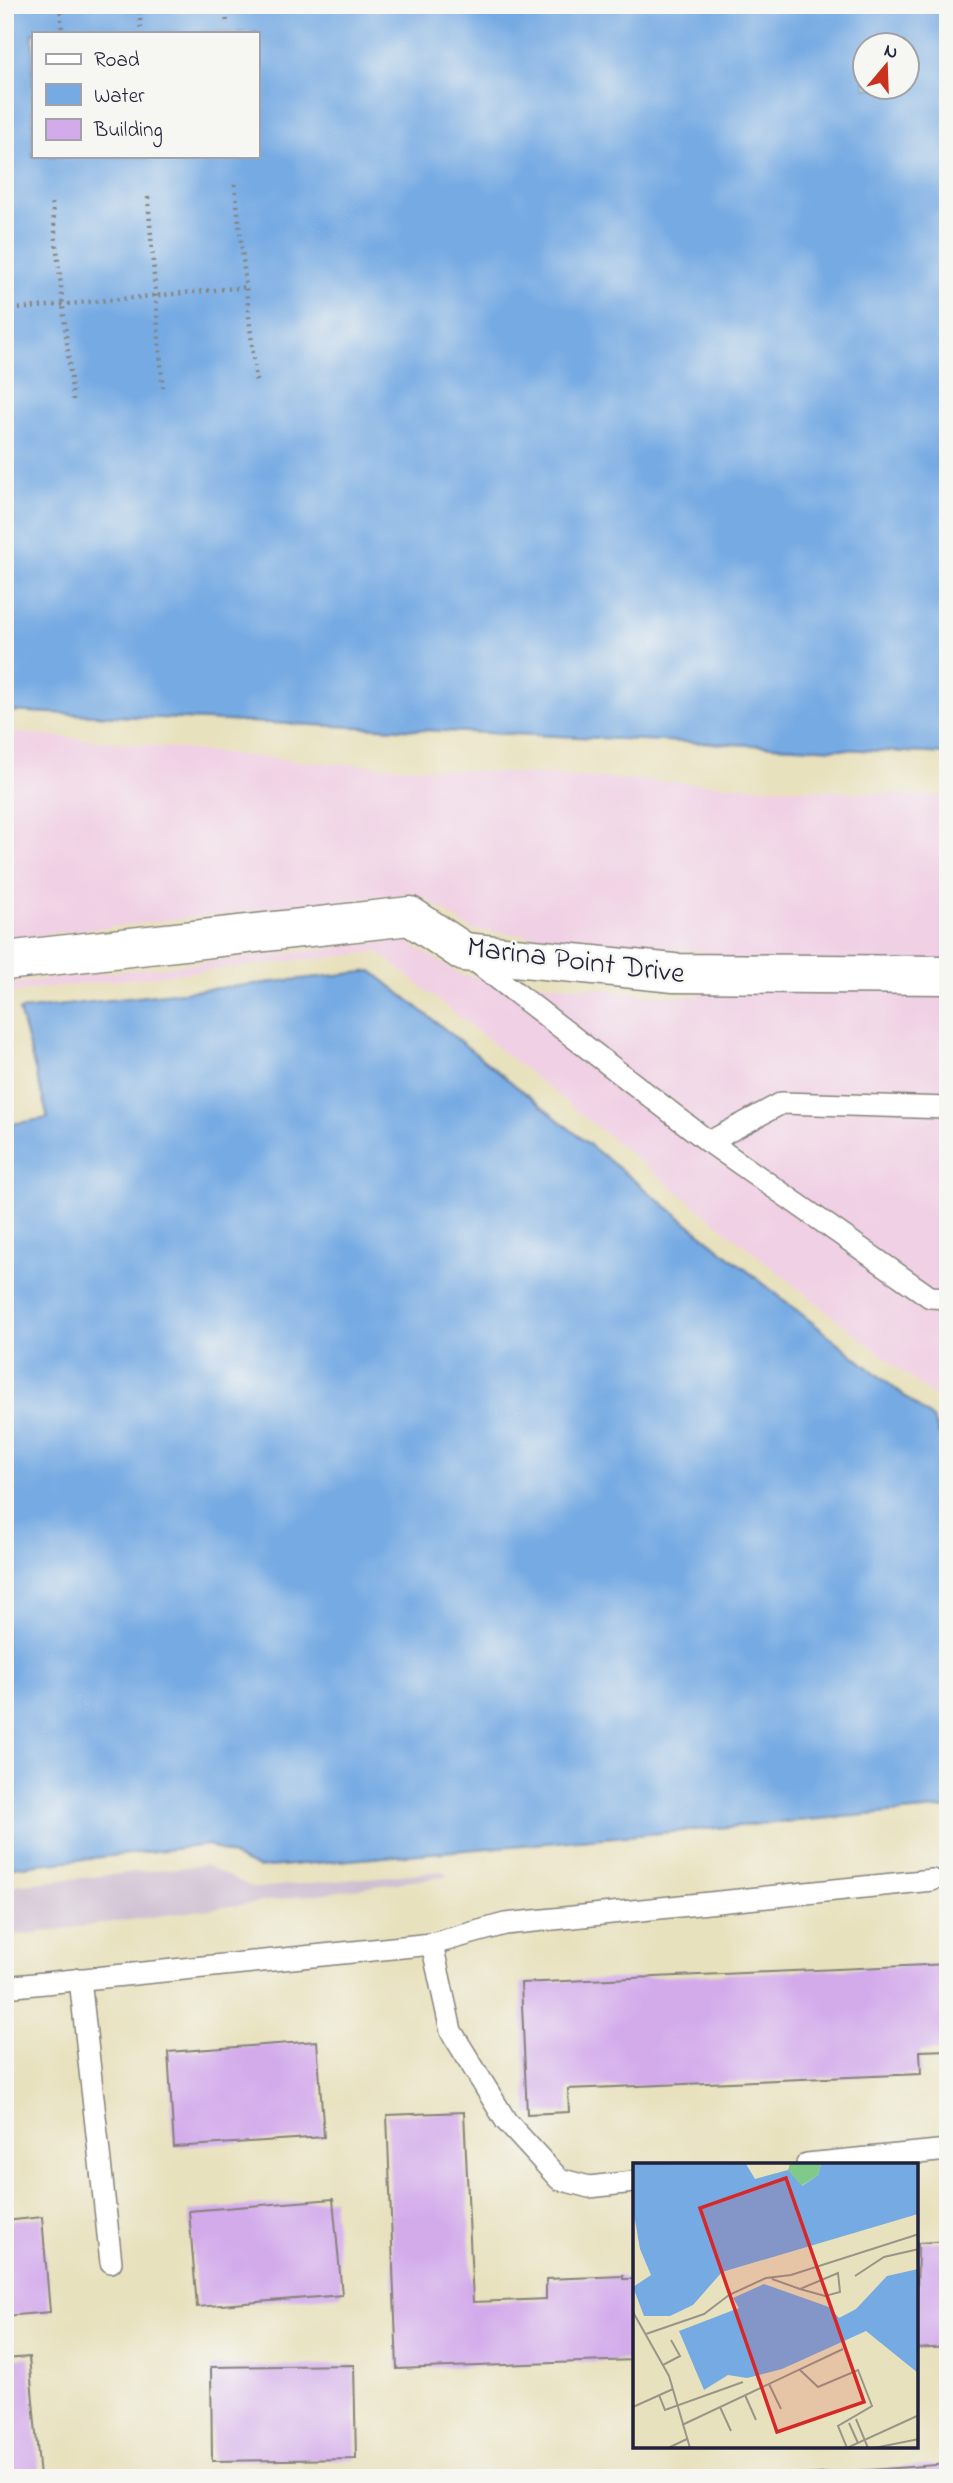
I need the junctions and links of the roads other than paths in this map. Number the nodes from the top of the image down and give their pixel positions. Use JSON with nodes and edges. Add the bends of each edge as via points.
{"nodes":[{"id":1,"x":464,"y":952,"type":"junction"},
{"id":2,"x":5,"y":961,"type":"edge"},
{"id":3,"x":948,"y":975,"type":"edge"},
{"id":4,"x":948,"y":1108,"type":"edge"},
{"id":5,"x":709,"y":1142,"type":"junction"},
{"id":6,"x":948,"y":1298,"type":"edge"},
{"id":7,"x":932,"y":1880,"type":"dead end"},
{"id":8,"x":432,"y":1944,"type":"junction"},
{"id":9,"x":80,"y":1979,"type":"junction"},
{"id":10,"x":5,"y":1987,"type":"edge"},
{"id":11,"x":948,"y":2150,"type":"edge"},
{"id":12,"x":826,"y":2163,"type":"edge"},
{"id":13,"x":633,"y":2182,"type":"edge"},
{"id":14,"x":111,"y":2262,"type":"dead end"}],
"edges":[{"from":1,"to":2,"type":"street","name":"Marina Point Drive","via":[[410,916]]},
{"from":1,"to":3,"type":"street","name":"Marina Point Drive","via":[[674,973]]},
{"from":1,"to":5,"type":"lane"},
{"from":4,"to":5,"type":"lane","via":[[782,1103]]},
{"from":5,"to":6,"type":"lane","via":[[930,1297]]},
{"from":7,"to":8,"type":"lane","via":[[505,1924]]},
{"from":8,"to":9,"type":"lane"},
{"from":8,"to":13,"type":"lane","via":[[451,2032],[506,2120],[559,2179],[589,2187]]},
{"from":9,"to":10,"type":"lane"},
{"from":9,"to":14,"type":"lane"},
{"from":11,"to":12,"type":"lane"}]}
